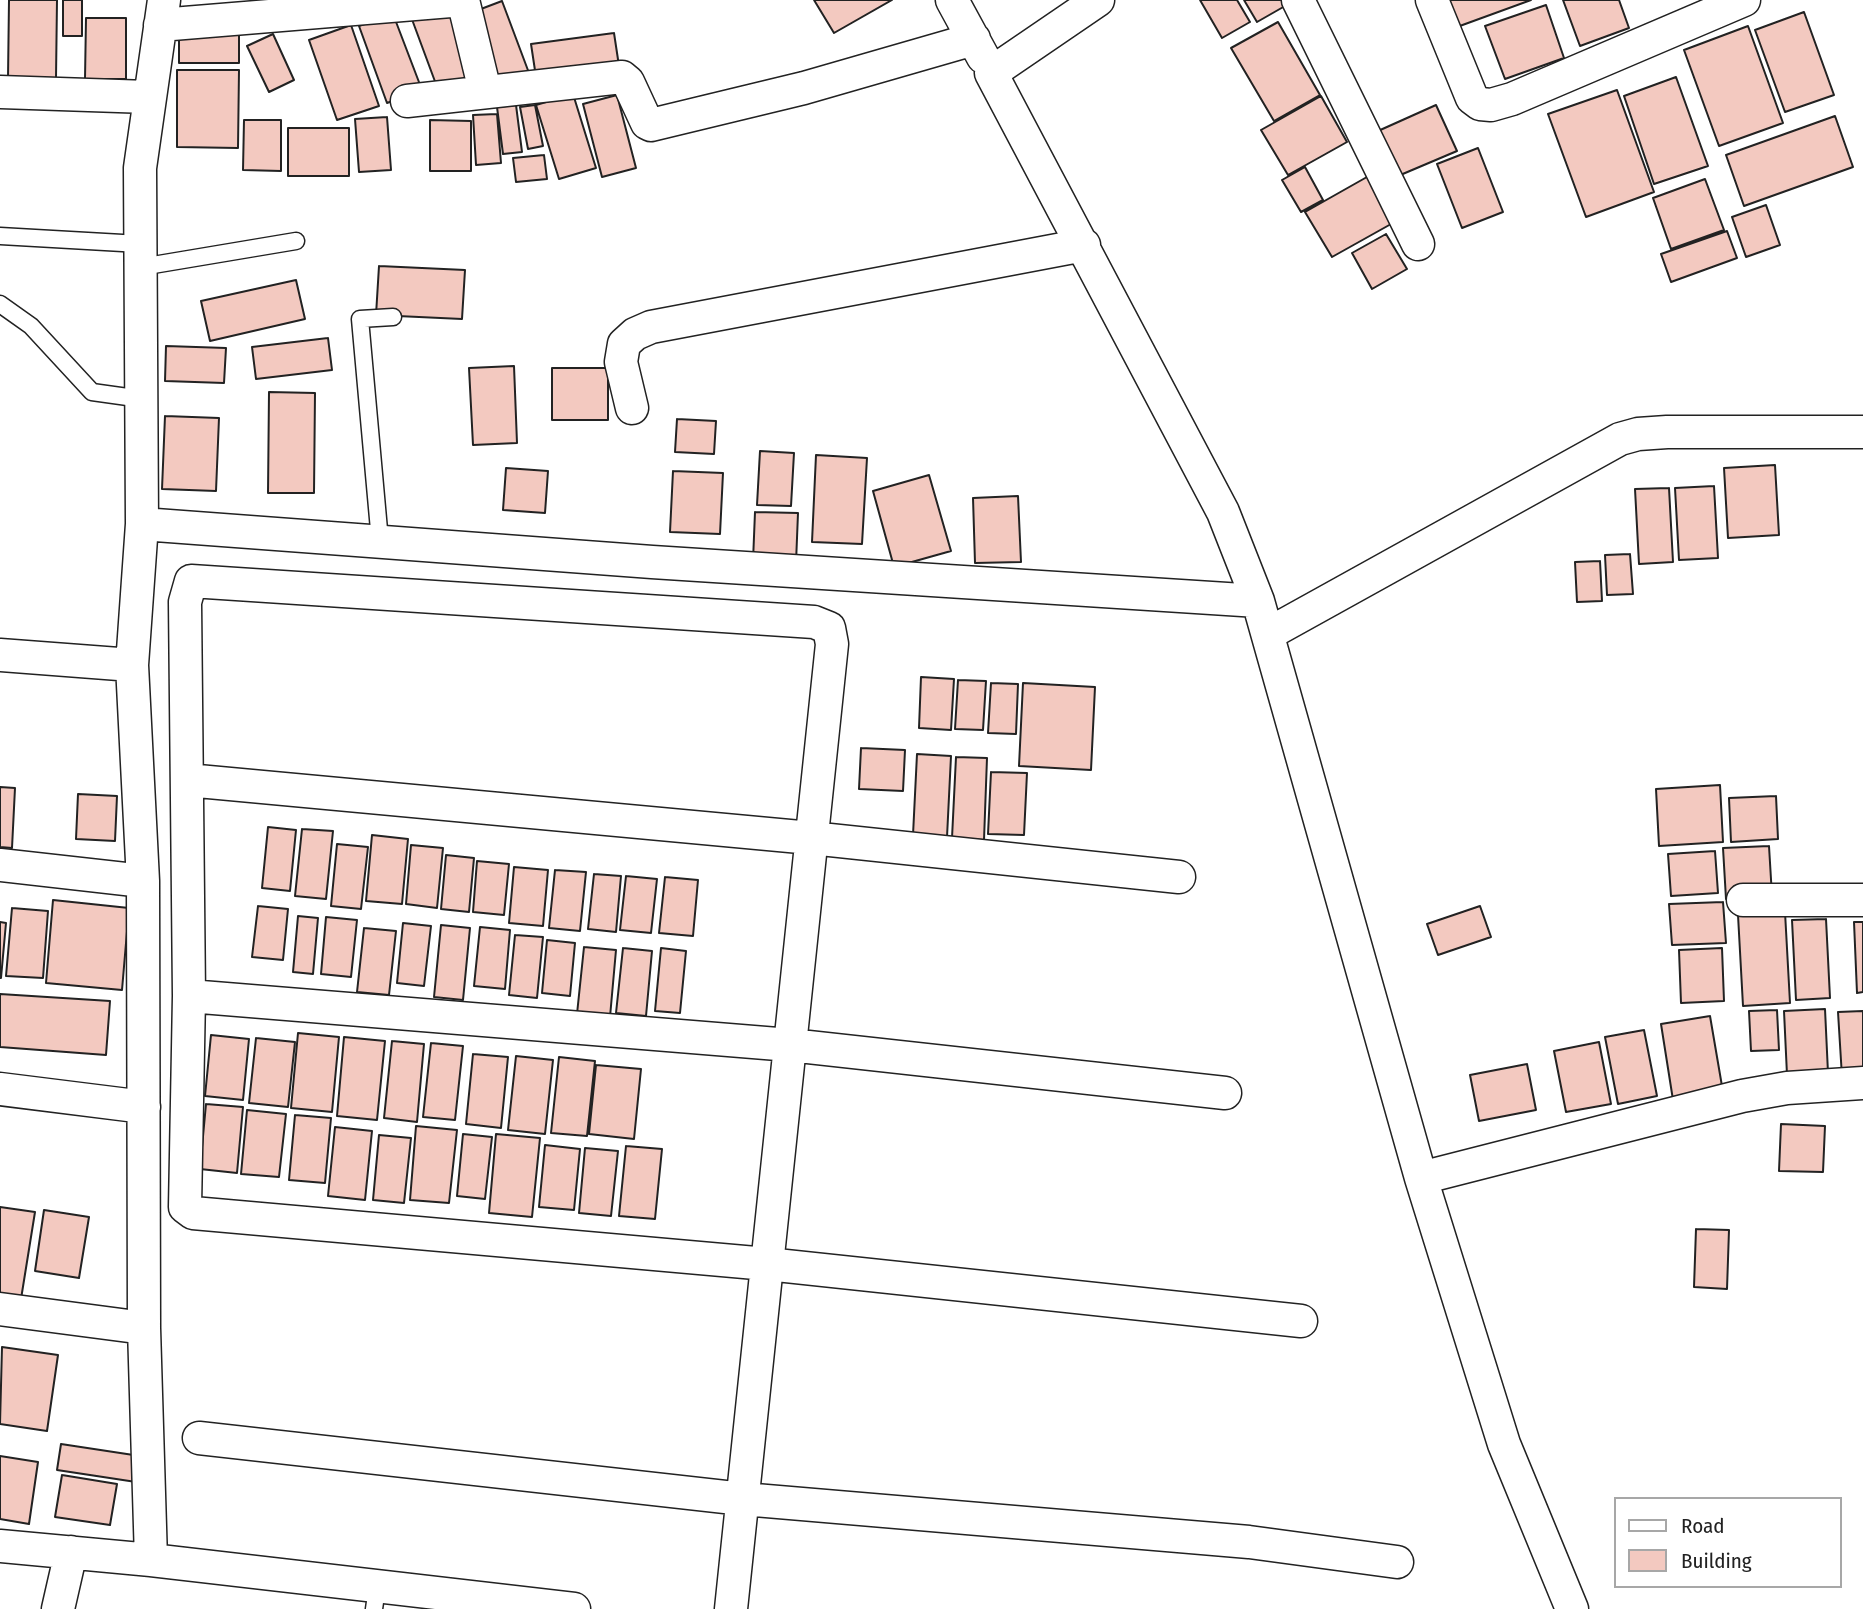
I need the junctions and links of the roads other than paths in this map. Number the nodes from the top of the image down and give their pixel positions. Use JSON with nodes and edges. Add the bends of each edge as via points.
{"nodes":[{"id":1,"x":952,"y":0,"type":"edge"},
{"id":2,"x":1098,"y":0,"type":"edge"},
{"id":3,"x":1298,"y":0,"type":"edge"},
{"id":4,"x":1432,"y":0,"type":"edge"},
{"id":5,"x":1744,"y":0,"type":"edge"},
{"id":6,"x":162,"y":12,"type":"edge"},
{"id":7,"x":974,"y":39,"type":"junction"},
{"id":8,"x":991,"y":73,"type":"junction"},
{"id":9,"x":485,"y":91,"type":"junction"},
{"id":10,"x":0,"y":92,"type":"edge"},
{"id":11,"x":148,"y":97,"type":"junction"},
{"id":12,"x":407,"y":100,"type":"dead end"},
{"id":13,"x":0,"y":236,"type":"edge"},
{"id":14,"x":296,"y":241,"type":"dead end"},
{"id":15,"x":1418,"y":244,"type":"dead end"},
{"id":16,"x":1084,"y":245,"type":"junction"},
{"id":17,"x":141,"y":255,"type":"junction"},
{"id":18,"x":0,"y":304,"type":"edge"},
{"id":19,"x":394,"y":317,"type":"dead end"},
{"id":20,"x":142,"y":399,"type":"junction"},
{"id":21,"x":632,"y":408,"type":"dead end"},
{"id":22,"x":1863,"y":432,"type":"edge"},
{"id":23,"x":142,"y":524,"type":"junction"},
{"id":24,"x":380,"y":541,"type":"junction"},
{"id":25,"x":1258,"y":601,"type":"junction"},
{"id":26,"x":1268,"y":634,"type":"junction"},
{"id":27,"x":0,"y":656,"type":"edge"},
{"id":28,"x":132,"y":666,"type":"junction"},
{"id":29,"x":187,"y":780,"type":"junction"},
{"id":30,"x":811,"y":838,"type":"junction"},
{"id":31,"x":0,"y":865,"type":"edge"},
{"id":32,"x":1179,"y":877,"type":"dead end"},
{"id":33,"x":143,"y":881,"type":"junction"},
{"id":34,"x":1743,"y":900,"type":"dead end"},
{"id":35,"x":1863,"y":900,"type":"edge"},
{"id":36,"x":190,"y":996,"type":"junction"},
{"id":37,"x":790,"y":1045,"type":"junction"},
{"id":38,"x":1863,"y":1083,"type":"edge"},
{"id":39,"x":0,"y":1089,"type":"edge"},
{"id":40,"x":1225,"y":1093,"type":"dead end"},
{"id":41,"x":144,"y":1107,"type":"junction"},
{"id":42,"x":1421,"y":1178,"type":"junction"},
{"id":43,"x":767,"y":1264,"type":"junction"},
{"id":44,"x":0,"y":1309,"type":"edge"},
{"id":45,"x":1301,"y":1321,"type":"dead end"},
{"id":46,"x":144,"y":1328,"type":"junction"},
{"id":47,"x":199,"y":1438,"type":"dead end"},
{"id":48,"x":743,"y":1499,"type":"junction"},
{"id":49,"x":0,"y":1546,"type":"edge"},
{"id":50,"x":71,"y":1552,"type":"junction"},
{"id":51,"x":151,"y":1560,"type":"junction"},
{"id":52,"x":1396,"y":1562,"type":"dead end"},
{"id":53,"x":376,"y":1599,"type":"edge"},
{"id":54,"x":521,"y":1606,"type":"edge"},
{"id":55,"x":58,"y":1609,"type":"edge"},
{"id":56,"x":574,"y":1609,"type":"edge"},
{"id":57,"x":731,"y":1609,"type":"edge"},
{"id":58,"x":1572,"y":1609,"type":"edge"}],
"edges":[{"from":1,"to":7,"type":"street"},
{"from":2,"to":8,"type":"street"},
{"from":3,"to":15,"type":"street"},
{"from":4,"to":5,"type":"street","via":[[1472,98],[1491,104]]},
{"from":6,"to":9,"type":"street","via":[[463,0]]},
{"from":6,"to":11,"type":"street"},
{"from":7,"to":8,"type":"street"},
{"from":7,"to":9,"type":"street","via":[[804,88],[651,125],[622,77]]},
{"from":8,"to":16,"type":"street"},
{"from":9,"to":12,"type":"street"},
{"from":10,"to":11,"type":"street"},
{"from":11,"to":17,"type":"street","via":[[140,168]]},
{"from":13,"to":17,"type":"lane"},
{"from":14,"to":17,"type":"lane"},
{"from":16,"to":21,"type":"street","via":[[651,327],[624,344],[621,362]]},
{"from":16,"to":25,"type":"street","via":[[1223,512]]},
{"from":17,"to":20,"type":"street"},
{"from":18,"to":20,"type":"lane","via":[[31,326],[92,392]]},
{"from":19,"to":24,"type":"lane","via":[[360,319]]},
{"from":20,"to":23,"type":"street"},
{"from":22,"to":26,"type":"street","via":[[1667,432],[1619,439]]},
{"from":23,"to":24,"type":"street"},
{"from":23,"to":28,"type":"street"},
{"from":24,"to":25,"type":"street"},
{"from":25,"to":26,"type":"street"},
{"from":26,"to":42,"type":"street"},
{"from":27,"to":28,"type":"street"},
{"from":28,"to":33,"type":"street"},
{"from":29,"to":30,"type":"street"},
{"from":29,"to":30,"type":"street","via":[[186,602],[191,581],[814,622],[828,628],[832,644]]},
{"from":29,"to":36,"type":"street"},
{"from":30,"to":32,"type":"street"},
{"from":30,"to":37,"type":"street"},
{"from":31,"to":33,"type":"street"},
{"from":33,"to":41,"type":"street"},
{"from":34,"to":35,"type":"street"},
{"from":36,"to":37,"type":"street"},
{"from":36,"to":43,"type":"street","via":[[188,1211]]},
{"from":37,"to":40,"type":"street"},
{"from":37,"to":43,"type":"street"},
{"from":38,"to":42,"type":"street","via":[[1787,1088],[1742,1097]]},
{"from":39,"to":41,"type":"street"},
{"from":41,"to":46,"type":"street"},
{"from":42,"to":58,"type":"street","via":[[1504,1444]]},
{"from":43,"to":45,"type":"street"},
{"from":43,"to":48,"type":"street"},
{"from":44,"to":46,"type":"street"},
{"from":46,"to":51,"type":"street"},
{"from":47,"to":48,"type":"street"},
{"from":48,"to":52,"type":"street","via":[[1249,1542]]},
{"from":48,"to":57,"type":"street"},
{"from":49,"to":50,"type":"street"},
{"from":50,"to":51,"type":"street"},
{"from":50,"to":55,"type":"street"},
{"from":51,"to":53,"type":"street"},
{"from":53,"to":54,"type":"street"},
{"from":54,"to":56,"type":"street"}]}
